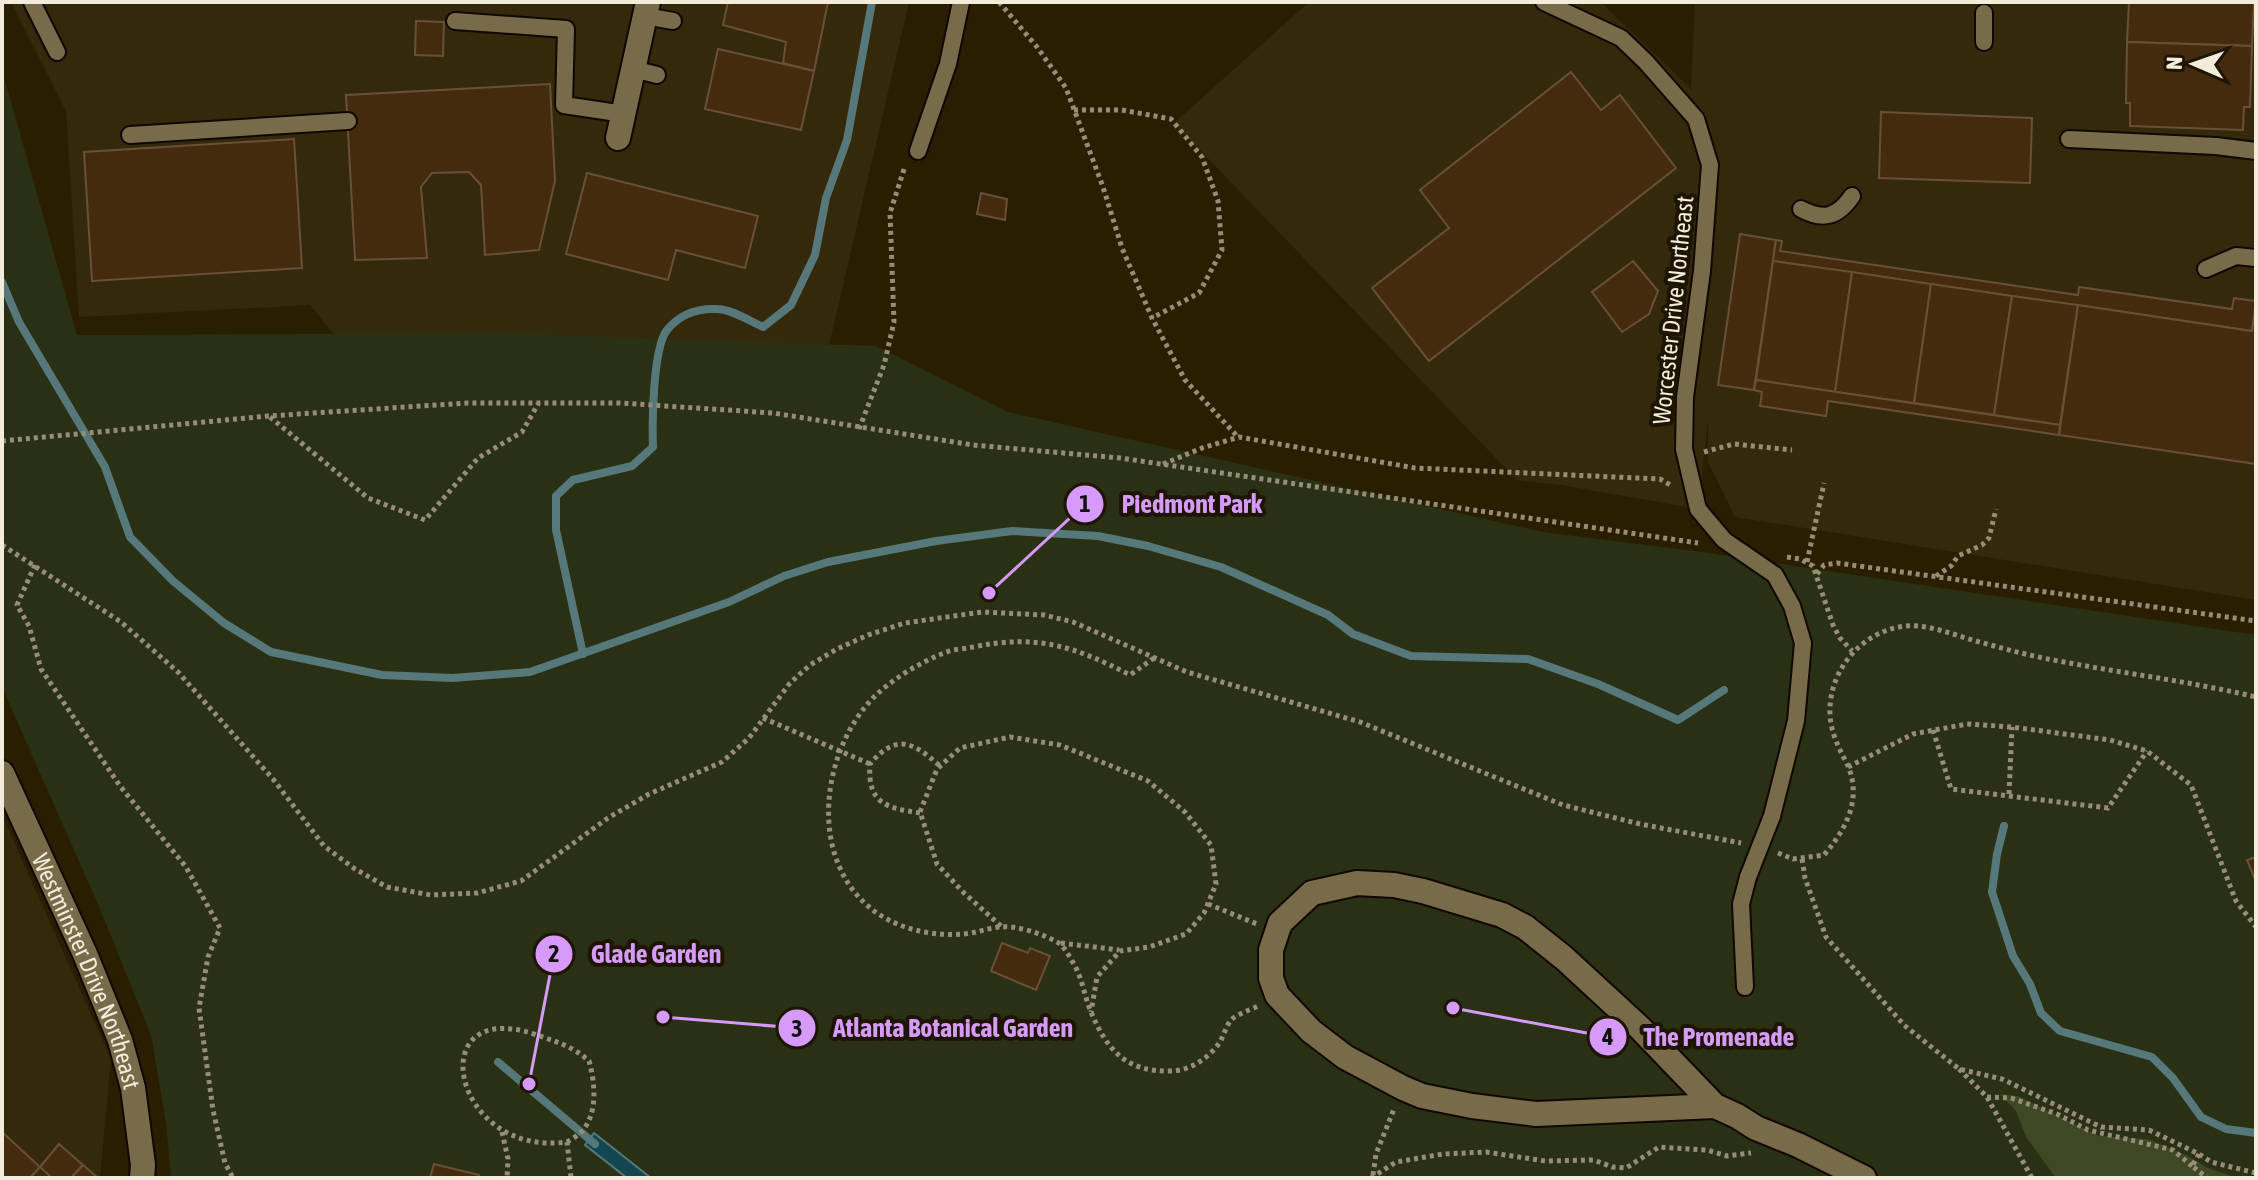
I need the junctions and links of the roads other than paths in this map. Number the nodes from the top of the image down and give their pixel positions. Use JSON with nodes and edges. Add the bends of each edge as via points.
{"nodes":[{"id":1,"x":32,"y":2,"type":"edge"},
{"id":2,"x":961,"y":2,"type":"edge"},
{"id":3,"x":1544,"y":2,"type":"edge"},
{"id":4,"x":647,"y":9,"type":"edge"},
{"id":5,"x":1984,"y":13,"type":"dead end"},
{"id":6,"x":455,"y":21,"type":"dead end"},
{"id":7,"x":673,"y":21,"type":"dead end"},
{"id":8,"x":1984,"y":42,"type":"dead end"},
{"id":9,"x":57,"y":52,"type":"dead end"},
{"id":10,"x":624,"y":114,"type":"junction"},
{"id":11,"x":348,"y":121,"type":"dead end"},
{"id":12,"x":130,"y":135,"type":"dead end"},
{"id":13,"x":618,"y":138,"type":"dead end"},
{"id":14,"x":2069,"y":139,"type":"dead end"},
{"id":15,"x":918,"y":151,"type":"road end"},
{"id":16,"x":2256,"y":151,"type":"edge"},
{"id":17,"x":1852,"y":196,"type":"dead end"},
{"id":18,"x":1801,"y":209,"type":"dead end"},
{"id":19,"x":2256,"y":258,"type":"edge"},
{"id":20,"x":2206,"y":269,"type":"dead end"},
{"id":21,"x":2,"y":773,"type":"edge"},
{"id":22,"x":1745,"y":987,"type":"dead end"},
{"id":23,"x":1715,"y":1106,"type":"junction"},
{"id":24,"x":142,"y":1178,"type":"edge"},
{"id":25,"x":1864,"y":1178,"type":"edge"}],
"edges":[{"from":1,"to":9,"type":"lane"},
{"from":2,"to":15,"type":"lane","via":[[948,64]]},
{"from":3,"to":22,"type":"lane","name":"Worcester Drive Northeast","bridge":true,"via":[[1621,38],[1696,119],[1710,165],[1684,449],[1698,509],[1724,540],[1775,575],[1803,643],[1796,721],[1772,816],[1741,904]]},
{"from":4,"to":7,"type":"lane"},
{"from":4,"to":10,"type":"street","via":[[645,72]]},
{"from":5,"to":8,"type":"lane"},
{"from":6,"to":10,"type":"lane","via":[[566,29],[558,106]]},
{"from":10,"to":13,"type":"street"},
{"from":11,"to":12,"type":"lane"},
{"from":14,"to":16,"type":"lane"},
{"from":17,"to":18,"type":"lane","via":[[1844,209],[1830,216]]},
{"from":19,"to":20,"type":"lane","via":[[2236,256]]},
{"from":21,"to":24,"type":"street","name":"Westminster Drive Northeast","via":[[120,1040],[133,1088]]},
{"from":23,"to":23,"type":"street","via":[[1536,1114],[1422,1096],[1334,1049],[1277,995],[1271,950],[1280,923],[1312,893],[1357,883],[1394,885],[1484,908],[1525,927],[1564,958]]},
{"from":23,"to":25,"type":"street"}]}
